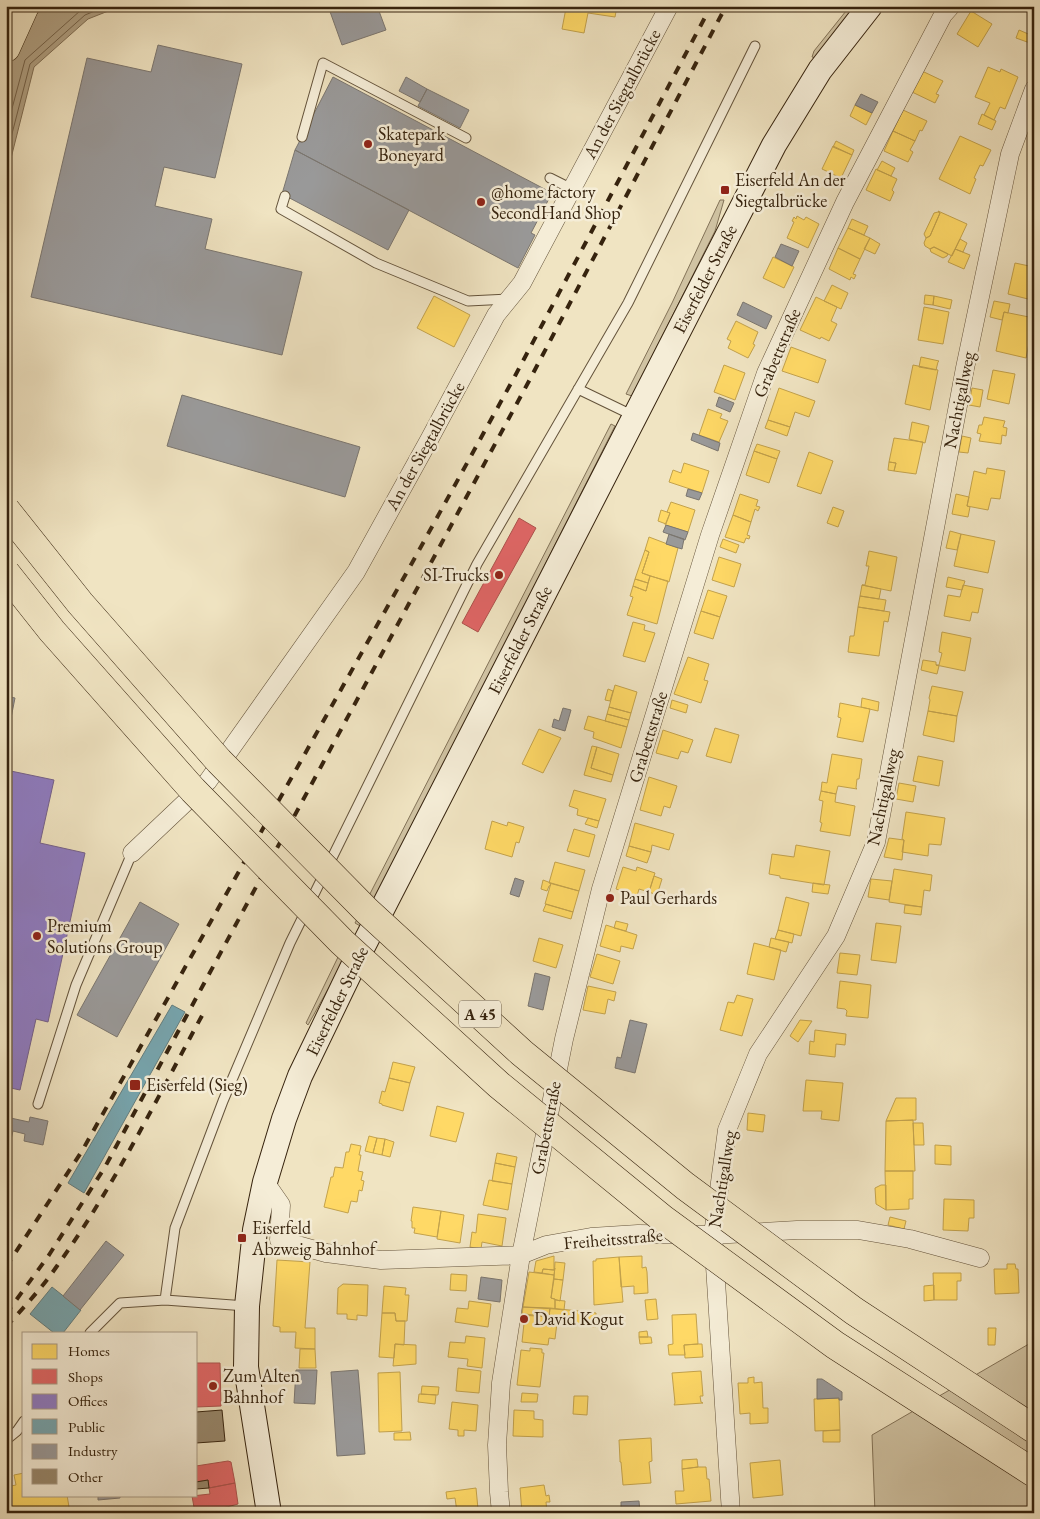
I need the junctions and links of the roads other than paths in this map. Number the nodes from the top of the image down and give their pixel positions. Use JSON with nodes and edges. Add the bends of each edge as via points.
{"nodes":[{"id":1,"x":26,"y":6,"type":"edge"},
{"id":2,"x":669,"y":6,"type":"edge"},
{"id":3,"x":870,"y":6,"type":"edge"},
{"id":4,"x":951,"y":6,"type":"edge"},
{"id":5,"x":755,"y":46,"type":"dead end"},
{"id":6,"x":6,"y":48,"type":"edge"},
{"id":7,"x":1034,"y":89,"type":"edge"},
{"id":8,"x":302,"y":137,"type":"dead end"},
{"id":9,"x":466,"y":138,"type":"dead end"},
{"id":10,"x":550,"y":178,"type":"dead end"},
{"id":11,"x":572,"y":189,"type":"junction"},
{"id":12,"x":285,"y":196,"type":"dead end"},
{"id":13,"x":509,"y":299,"type":"junction"},
{"id":14,"x":578,"y":389,"type":"junction"},
{"id":15,"x":635,"y":416,"type":"junction"},
{"id":16,"x":6,"y":510,"type":"edge"},
{"id":17,"x":6,"y":573,"type":"edge"},
{"id":18,"x":132,"y":853,"type":"joint"},
{"id":19,"x":305,"y":911,"type":"junction"},
{"id":20,"x":362,"y":947,"type":"junction"},
{"id":21,"x":38,"y":1104,"type":"dead end"},
{"id":22,"x":265,"y":1182,"type":"junction"},
{"id":23,"x":713,"y":1235,"type":"junction"},
{"id":24,"x":521,"y":1255,"type":"junction"},
{"id":25,"x":980,"y":1258,"type":"dead end"},
{"id":26,"x":165,"y":1300,"type":"junction"},
{"id":27,"x":246,"y":1306,"type":"junction"},
{"id":28,"x":91,"y":1332,"type":"edge"},
{"id":29,"x":22,"y":1424,"type":"edge"},
{"id":30,"x":1034,"y":1429,"type":"edge"},
{"id":31,"x":6,"y":1440,"type":"edge"},
{"id":32,"x":1034,"y":1473,"type":"edge"},
{"id":33,"x":269,"y":1513,"type":"edge"},
{"id":34,"x":501,"y":1513,"type":"edge"},
{"id":35,"x":731,"y":1513,"type":"edge"}],
"edges":[{"from":1,"to":6,"type":"highway"},
{"from":2,"to":11,"type":"street","name":"An der Siegtalbrücke"},
{"from":3,"to":15,"type":"main road","name":"Eiserfelder Straße","via":[[820,70],[774,145]]},
{"from":4,"to":24,"type":"street","name":"Grabettstraße","via":[[943,15],[845,202],[766,373],[710,535],[601,890],[564,1039]]},
{"from":5,"to":14,"type":"lane","via":[[628,304]]},
{"from":7,"to":23,"type":"street","name":"Nachtigallweg","via":[[1010,154],[967,358],[876,842],[836,936],[758,1054],[727,1130]]},
{"from":8,"to":9,"type":"lane","via":[[323,63]]},
{"from":10,"to":11,"type":"lane"},
{"from":11,"to":13,"type":"street","name":"An der Siegtalbrücke","via":[[522,284]]},
{"from":12,"to":13,"type":"lane","via":[[282,209],[376,263],[468,301]]},
{"from":13,"to":18,"type":"street","name":"An der Siegtalbrücke","via":[[496,315],[356,572],[208,781]]},
{"from":14,"to":15,"type":"lane"},
{"from":14,"to":19,"type":"lane","via":[[476,564]]},
{"from":15,"to":20,"type":"main road","name":"Eiserfelder Straße"},
{"from":16,"to":30,"type":"highway","number":"A 45","bridge":true,"via":[[80,603],[220,761],[367,911],[522,1053],[685,1186],[854,1311]]},
{"from":17,"to":32,"type":"highway","number":"A 45","bridge":true,"via":[[52,631],[193,790],[342,942],[499,1085],[663,1219],[835,1345]]},
{"from":18,"to":21,"type":"lane","via":[[76,985]]},
{"from":19,"to":20,"type":"lane"},
{"from":19,"to":26,"type":"lane","via":[[222,1101],[175,1228]]},
{"from":20,"to":22,"type":"main road","name":"Eiserfelder Straße","via":[[300,1076]]},
{"from":22,"to":24,"type":"street","name":"Freiheitsstraße","via":[[281,1205],[280,1240],[326,1253],[381,1260]]},
{"from":22,"to":27,"type":"main road","name":"Eiserfelder Straße","via":[[255,1230]]},
{"from":23,"to":24,"type":"street","name":"Freiheitsstraße","via":[[591,1237],[546,1245]]},
{"from":23,"to":25,"type":"street","name":"Freiheitsstraße","via":[[858,1230],[910,1239]]},
{"from":23,"to":35,"type":"street","name":"Nachtigallweg"},
{"from":24,"to":34,"type":"street","name":"Grabettstraße","via":[[501,1382],[497,1445]]},
{"from":26,"to":27,"type":"lane"},
{"from":26,"to":28,"type":"lane","via":[[120,1303]]},
{"from":27,"to":33,"type":"main road","name":"Eiserfelder Straße","via":[[246,1367]]},
{"from":29,"to":31,"type":"lane"}]}
